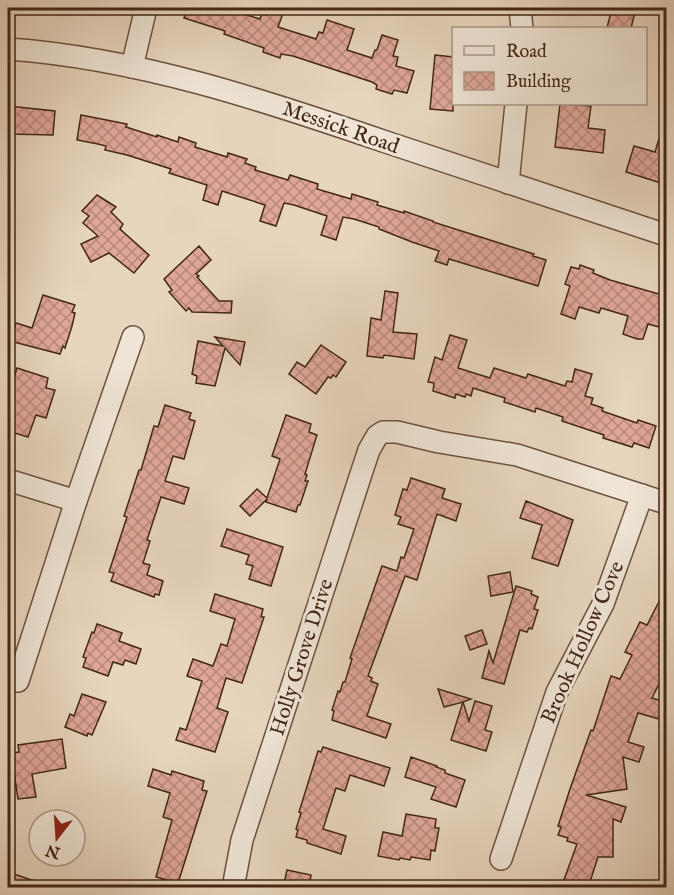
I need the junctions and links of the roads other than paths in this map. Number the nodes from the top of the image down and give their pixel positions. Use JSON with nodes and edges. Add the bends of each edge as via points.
{"nodes":[{"id":1,"x":146,"y":8,"type":"edge"},
{"id":2,"x":8,"y":49,"type":"edge"},
{"id":3,"x":132,"y":67,"type":"junction"},
{"id":4,"x":516,"y":105,"type":"edge"},
{"id":5,"x":508,"y":183,"type":"junction"},
{"id":6,"x":666,"y":235,"type":"edge"},
{"id":7,"x":133,"y":337,"type":"dead end"},
{"id":8,"x":8,"y":480,"type":"edge"},
{"id":9,"x":642,"y":495,"type":"junction"},
{"id":10,"x":76,"y":501,"type":"junction"},
{"id":11,"x":666,"y":503,"type":"edge"},
{"id":12,"x":18,"y":681,"type":"dead end"},
{"id":13,"x":501,"y":858,"type":"dead end"},
{"id":14,"x":233,"y":888,"type":"edge"}],
"edges":[{"from":1,"to":3,"type":"street"},
{"from":2,"to":3,"type":"street","name":"Messick Road"},
{"from":3,"to":5,"type":"street","name":"Messick Road","via":[[263,100]]},
{"from":4,"to":5,"type":"street"},
{"from":5,"to":6,"type":"street","name":"Messick Road"},
{"from":7,"to":10,"type":"street"},
{"from":8,"to":10,"type":"street"},
{"from":9,"to":11,"type":"street"},
{"from":9,"to":13,"type":"street","name":"Brook Hollow Cove","via":[[603,604],[557,692]]},
{"from":9,"to":14,"type":"street","name":"Holly Grove Drive","via":[[517,455],[383,432],[373,443],[357,485],[242,840]]},
{"from":10,"to":12,"type":"street"}]}
